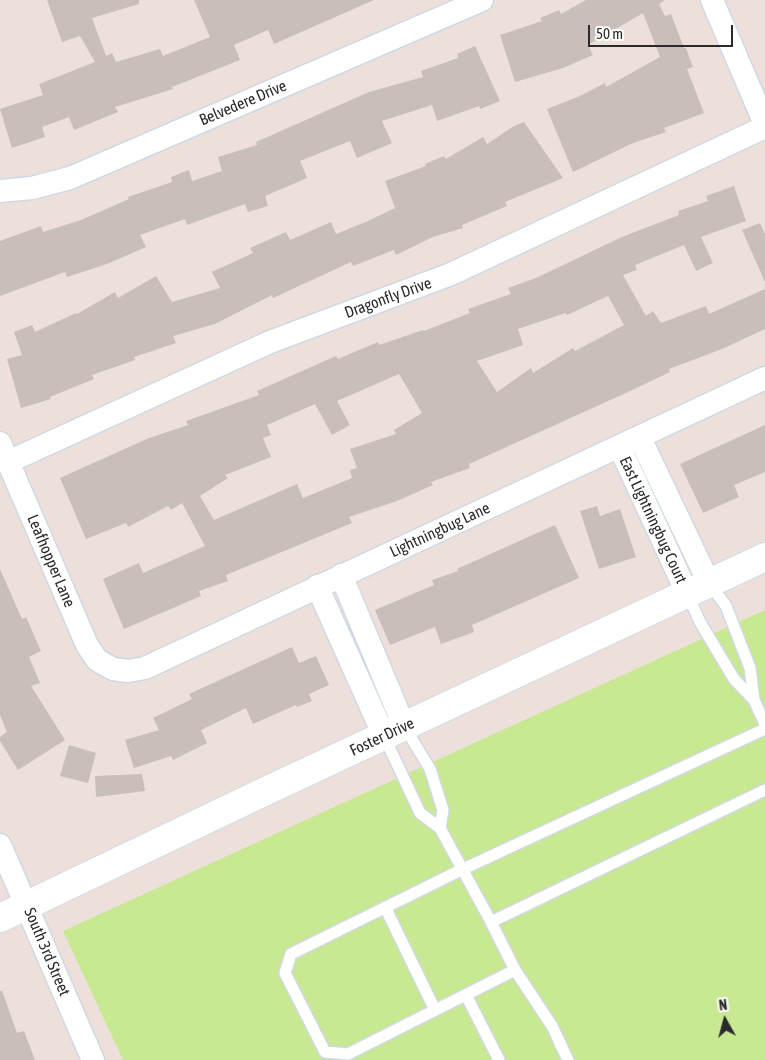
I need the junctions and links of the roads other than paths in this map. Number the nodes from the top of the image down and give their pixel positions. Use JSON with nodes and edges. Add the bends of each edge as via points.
{"nodes":[{"id":1,"x":712,"y":0,"type":"edge"},
{"id":2,"x":472,"y":2,"type":"edge"},
{"id":3,"x":765,"y":126,"type":"edge"},
{"id":4,"x":0,"y":191,"type":"edge"},
{"id":5,"x":765,"y":378,"type":"edge"},
{"id":6,"x":630,"y":443,"type":"junction"},
{"id":7,"x":4,"y":453,"type":"edge"},
{"id":8,"x":765,"y":557,"type":"edge"},
{"id":9,"x":341,"y":575,"type":"junction"},
{"id":10,"x":317,"y":586,"type":"junction"},
{"id":11,"x":698,"y":588,"type":"junction"},
{"id":12,"x":112,"y":670,"type":"joint"},
{"id":13,"x":754,"y":700,"type":"junction"},
{"id":14,"x":765,"y":724,"type":"edge"},
{"id":15,"x":765,"y":729,"type":"edge"},
{"id":16,"x":394,"y":731,"type":"junction"},
{"id":17,"x":765,"y":790,"type":"edge"},
{"id":18,"x":440,"y":828,"type":"junction"},
{"id":19,"x":0,"y":845,"type":"edge"},
{"id":20,"x":463,"y":869,"type":"junction"},
{"id":21,"x":26,"y":905,"type":"junction"},
{"id":22,"x":385,"y":907,"type":"junction"},
{"id":23,"x":0,"y":918,"type":"edge"},
{"id":24,"x":491,"y":922,"type":"junction"},
{"id":25,"x":515,"y":970,"type":"junction"},
{"id":26,"x":466,"y":994,"type":"junction"},
{"id":27,"x":434,"y":1010,"type":"junction"},
{"id":28,"x":93,"y":1060,"type":"edge"},
{"id":29,"x":499,"y":1060,"type":"edge"},
{"id":30,"x":568,"y":1060,"type":"edge"}],
"edges":[{"from":1,"to":3,"type":"street"},
{"from":2,"to":4,"type":"street","name":"Belvedere Drive","via":[[70,178],[32,188]]},
{"from":3,"to":7,"type":"street","name":"Dragonfly Drive","via":[[451,274],[270,342]]},
{"from":5,"to":6,"type":"street","name":"Lightningbug Lane"},
{"from":6,"to":9,"type":"street","name":"Lightningbug Lane"},
{"from":6,"to":11,"type":"street","name":"East Lightningbug Court"},
{"from":7,"to":12,"type":"street","name":"Leafhopper Lane","via":[[87,645],[97,660]]},
{"from":8,"to":11,"type":"street","name":"Foster Drive"},
{"from":9,"to":10,"type":"street","name":"Lightningbug Lane"},
{"from":9,"to":16,"type":"street"},
{"from":10,"to":12,"type":"street","name":"Lightningbug Lane","via":[[145,668],[128,672]]},
{"from":10,"to":16,"type":"street"},
{"from":11,"to":13,"type":"lane","via":[[700,622],[734,679]]},
{"from":11,"to":13,"type":"lane","via":[[726,606],[750,668]]},
{"from":11,"to":16,"type":"street","name":"Foster Drive"},
{"from":13,"to":14,"type":"lane"},
{"from":15,"to":20,"type":"lane"},
{"from":16,"to":18,"type":"lane","via":[[420,813]]},
{"from":16,"to":18,"type":"lane","via":[[430,769],[443,810]]},
{"from":16,"to":21,"type":"street","name":"Foster Drive"},
{"from":17,"to":24,"type":"lane"},
{"from":18,"to":20,"type":"lane"},
{"from":19,"to":21,"type":"street","name":"South 3rd Street"},
{"from":20,"to":22,"type":"lane"},
{"from":20,"to":24,"type":"lane"},
{"from":21,"to":23,"type":"street","name":"Foster Drive"},
{"from":21,"to":28,"type":"street","name":"South 3rd Street"},
{"from":22,"to":27,"type":"lane"},
{"from":22,"to":27,"type":"lane","via":[[290,954],[285,973],[325,1052],[348,1054]]},
{"from":24,"to":25,"type":"lane"},
{"from":25,"to":26,"type":"lane"},
{"from":25,"to":30,"type":"lane","via":[[552,1026]]},
{"from":26,"to":27,"type":"lane"},
{"from":26,"to":29,"type":"lane"}]}
